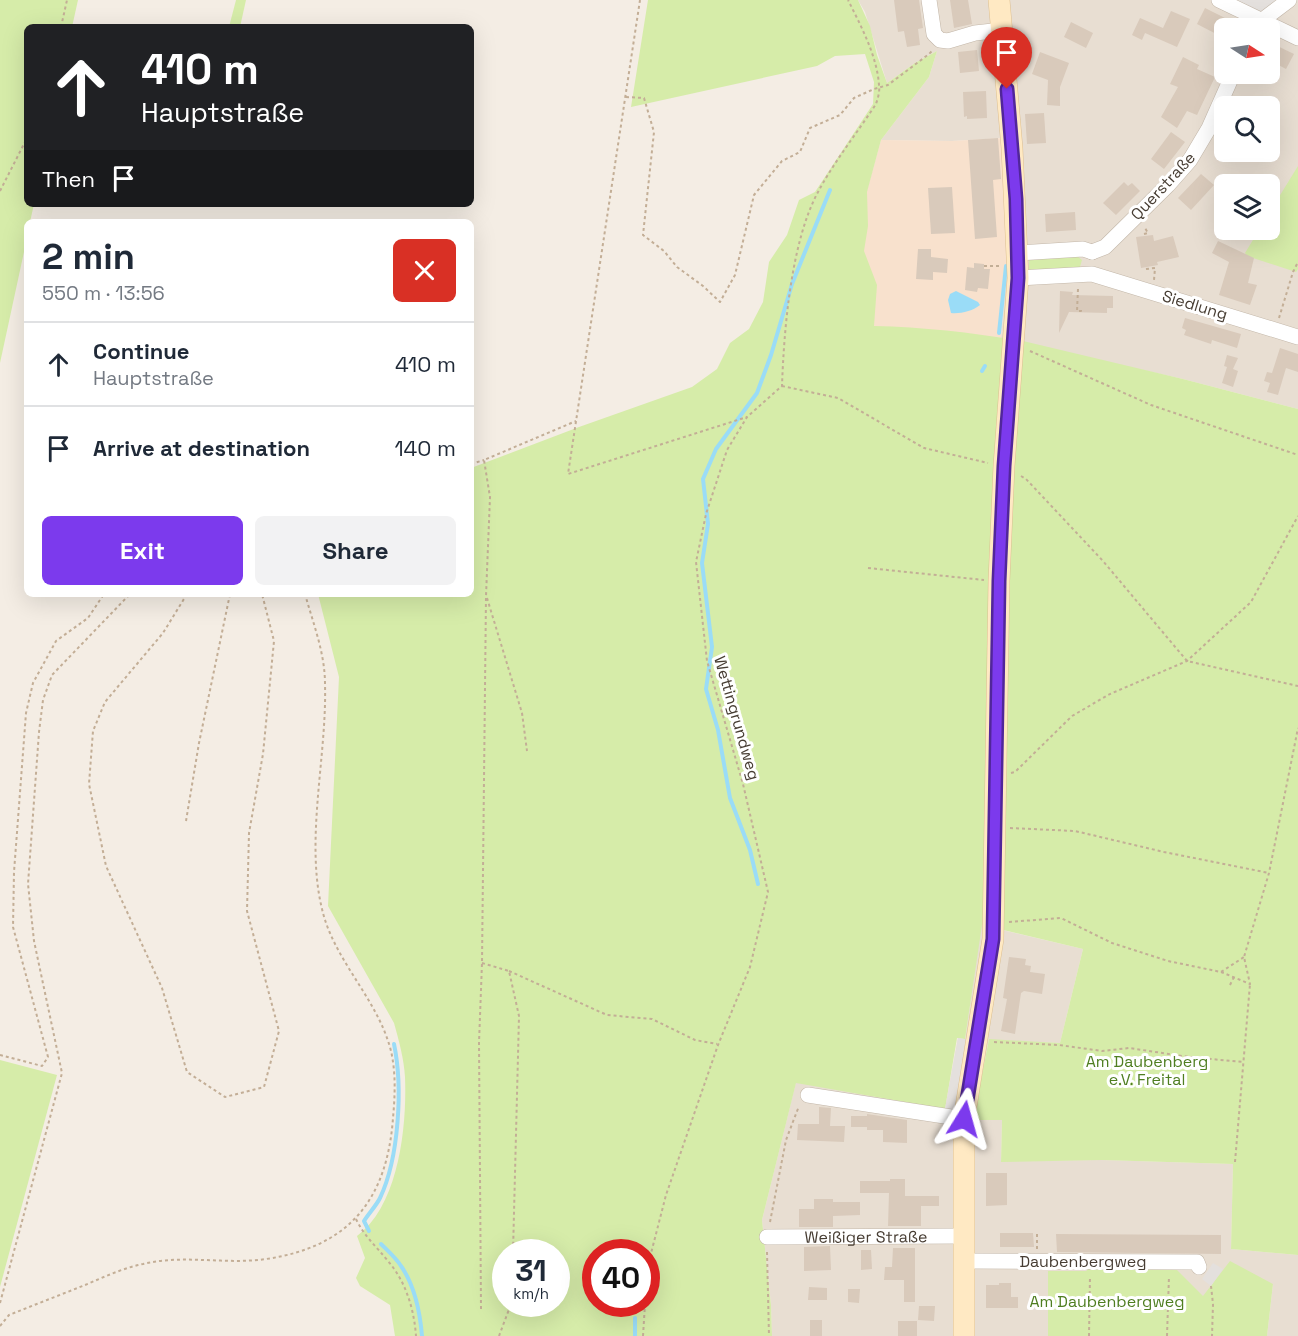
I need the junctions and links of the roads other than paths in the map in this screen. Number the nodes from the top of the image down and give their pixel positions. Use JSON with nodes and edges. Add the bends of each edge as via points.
{"nodes":[{"id":1,"x":929,"y":0,"type":"edge"},
{"id":2,"x":999,"y":0,"type":"edge"},
{"id":3,"x":1219,"y":0,"type":"edge"},
{"id":4,"x":1288,"y":0,"type":"edge"},
{"id":5,"x":1246,"y":18,"type":"edge"},
{"id":6,"x":1266,"y":18,"type":"edge"},
{"id":7,"x":1002,"y":30,"type":"junction"},
{"id":8,"x":1280,"y":32,"type":"edge"},
{"id":9,"x":1298,"y":38,"type":"edge"},
{"id":10,"x":1229,"y":84,"type":"edge"},
{"id":11,"x":1092,"y":252,"type":"junction"},
{"id":12,"x":1013,"y":266,"type":"junction"},
{"id":13,"x":1092,"y":274,"type":"junction"},
{"id":14,"x":1298,"y":337,"type":"edge"},
{"id":15,"x":808,"y":1095,"type":"road end"},
{"id":16,"x":964,"y":1119,"type":"junction"},
{"id":17,"x":964,"y":1236,"type":"junction"},
{"id":18,"x":767,"y":1237,"type":"road end"},
{"id":19,"x":964,"y":1261,"type":"junction"},
{"id":20,"x":1199,"y":1268,"type":"dead end"},
{"id":21,"x":964,"y":1336,"type":"edge"}],
"edges":[{"from":1,"to":7,"type":"street","via":[[934,34],[940,40]]},
{"from":2,"to":7,"type":"street"},
{"from":3,"to":5,"type":"street"},
{"from":4,"to":6,"type":"street"},
{"from":7,"to":12,"type":"street","via":[[1013,158]]},
{"from":8,"to":9,"type":"street"},
{"from":10,"to":11,"type":"street","name":"Querstraße","via":[[1209,129],[1187,164],[1105,247]]},
{"from":11,"to":12,"type":"street","via":[[1083,249]]},
{"from":11,"to":13,"type":"street"},
{"from":12,"to":13,"type":"street","name":"Siedlung"},
{"from":12,"to":16,"type":"street","via":[[1022,349],[1004,466],[993,939]]},
{"from":13,"to":14,"type":"street","name":"Siedlung"},
{"from":15,"to":16,"type":"street"},
{"from":16,"to":17,"type":"street"},
{"from":17,"to":18,"type":"street","name":"Weißiger Straße"},
{"from":17,"to":19,"type":"street"},
{"from":19,"to":20,"type":"street","name":"Daubenbergweg","via":[[1197,1262]]},
{"from":19,"to":21,"type":"street"}]}
